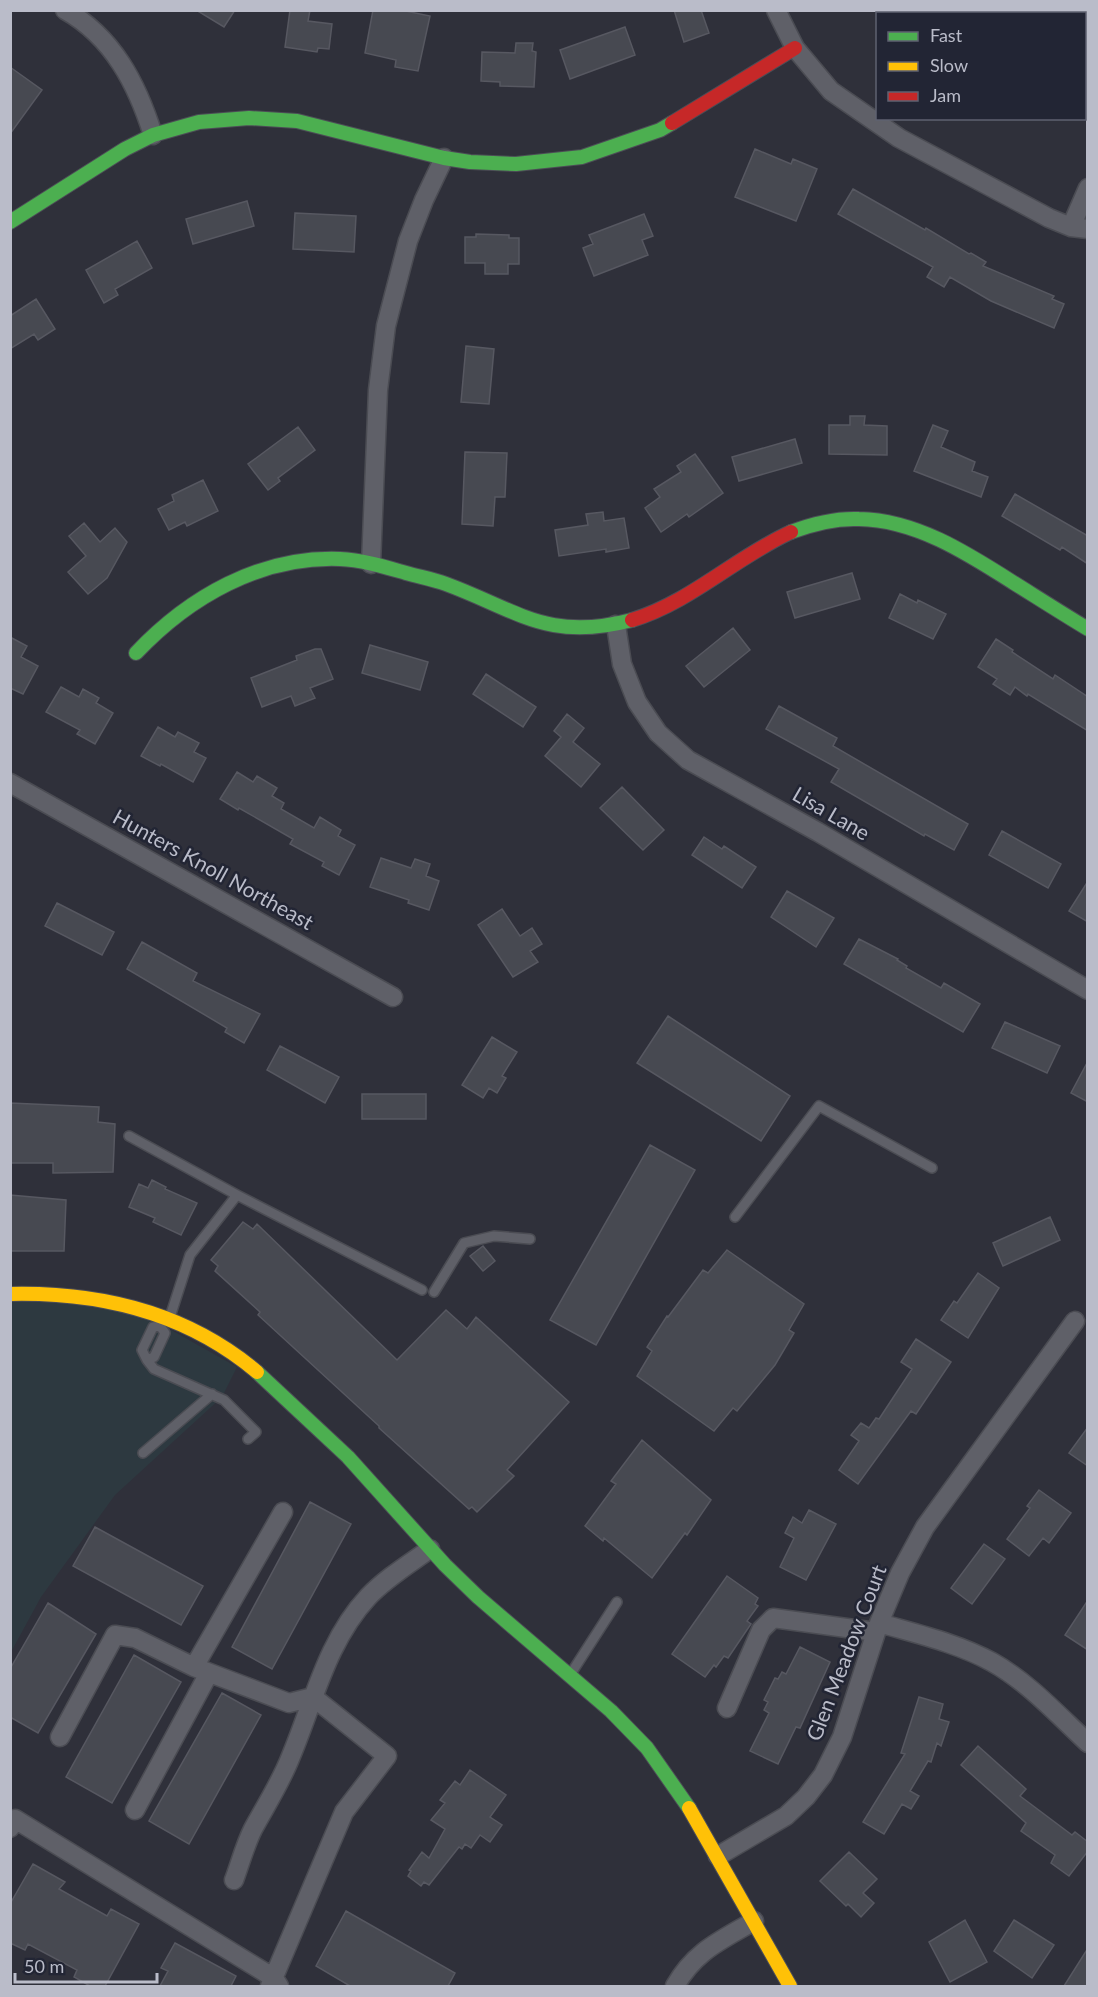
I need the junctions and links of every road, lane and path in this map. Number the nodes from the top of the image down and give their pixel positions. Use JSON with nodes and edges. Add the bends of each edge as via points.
{"nodes":[{"id":1,"x":65,"y":10,"type":"edge"},
{"id":2,"x":776,"y":10,"type":"edge"},
{"id":3,"x":795,"y":48,"type":"junction"},
{"id":4,"x":153,"y":135,"type":"junction"},
{"id":5,"x":444,"y":158,"type":"junction"},
{"id":6,"x":1088,"y":188,"type":"edge"},
{"id":7,"x":10,"y":222,"type":"edge"},
{"id":8,"x":1079,"y":228,"type":"edge"},
{"id":9,"x":371,"y":564,"type":"junction"},
{"id":10,"x":616,"y":625,"type":"junction"},
{"id":11,"x":1088,"y":629,"type":"edge"},
{"id":12,"x":136,"y":652,"type":"dead end"},
{"id":13,"x":10,"y":783,"type":"edge"},
{"id":14,"x":1088,"y":990,"type":"edge"},
{"id":15,"x":393,"y":997,"type":"dead end"},
{"id":16,"x":129,"y":1136,"type":"dead end"},
{"id":17,"x":932,"y":1168,"type":"dead end"},
{"id":18,"x":237,"y":1195,"type":"junction"},
{"id":19,"x":735,"y":1217,"type":"dead end"},
{"id":20,"x":530,"y":1239,"type":"dead end"},
{"id":21,"x":422,"y":1290,"type":"dead end"},
{"id":22,"x":434,"y":1292,"type":"dead end"},
{"id":23,"x":10,"y":1294,"type":"edge"},
{"id":24,"x":1075,"y":1321,"type":"dead end"},
{"id":25,"x":165,"y":1323,"type":"junction"},
{"id":26,"x":212,"y":1394,"type":"junction"},
{"id":27,"x":248,"y":1439,"type":"dead end"},
{"id":28,"x":143,"y":1453,"type":"dead end"},
{"id":29,"x":283,"y":1512,"type":"dead end"},
{"id":30,"x":430,"y":1549,"type":"junction"},
{"id":31,"x":617,"y":1602,"type":"dead end"},
{"id":32,"x":877,"y":1628,"type":"junction"},
{"id":33,"x":202,"y":1670,"type":"junction"},
{"id":34,"x":570,"y":1675,"type":"junction"},
{"id":35,"x":314,"y":1697,"type":"junction"},
{"id":36,"x":727,"y":1708,"type":"dead end"},
{"id":37,"x":60,"y":1737,"type":"dead end"},
{"id":38,"x":1088,"y":1743,"type":"edge"},
{"id":39,"x":135,"y":1810,"type":"dead end"},
{"id":40,"x":12,"y":1821,"type":"edge"},
{"id":41,"x":718,"y":1856,"type":"junction"},
{"id":42,"x":234,"y":1880,"type":"dead end"},
{"id":43,"x":754,"y":1921,"type":"junction"},
{"id":44,"x":274,"y":1984,"type":"edge"},
{"id":45,"x":675,"y":1986,"type":"edge"},
{"id":46,"x":790,"y":1986,"type":"edge"}],
"edges":[{"from":1,"to":4,"type":"street","via":[[115,53],[143,104]]},
{"from":2,"to":3,"type":"street"},
{"from":3,"to":5,"type":"street","via":[[660,130],[582,157],[516,164]]},
{"from":3,"to":8,"type":"street","via":[[831,91],[899,138],[1049,218]]},
{"from":4,"to":5,"type":"street","via":[[199,122],[249,117],[297,121]]},
{"from":4,"to":7,"type":"street"},
{"from":5,"to":9,"type":"street","via":[[408,241],[386,326],[378,390]]},
{"from":6,"to":8,"type":"street"},
{"from":9,"to":10,"type":"street","via":[[444,583],[515,617],[535,622],[574,628]]},
{"from":9,"to":12,"type":"street","via":[[340,559],[308,561],[242,577],[186,607]]},
{"from":10,"to":11,"type":"street","via":[[670,606],[767,544],[801,528],[857,519],[913,527],[953,545]]},
{"from":10,"to":14,"type":"street","name":"Lisa Lane","via":[[622,664],[637,702],[658,733],[688,760]]},
{"from":13,"to":15,"type":"street","name":"Hunters Knoll Northeast"},
{"from":16,"to":18,"type":"lane"},
{"from":17,"to":19,"type":"lane","via":[[819,1107]]},
{"from":18,"to":21,"type":"lane"},
{"from":18,"to":25,"type":"lane","via":[[190,1255]]},
{"from":20,"to":22,"type":"lane","via":[[494,1236],[464,1243]]},
{"from":23,"to":25,"type":"street","via":[[100,1299],[135,1307]]},
{"from":24,"to":32,"type":"street","name":"Glen Meadow Court","via":[[925,1527]]},
{"from":25,"to":26,"type":"lane","via":[[153,1327],[142,1350],[147,1360],[154,1369]]},
{"from":25,"to":30,"type":"street","via":[[203,1335],[263,1377],[366,1476]]},
{"from":26,"to":27,"type":"lane","via":[[224,1400],[256,1432]]},
{"from":26,"to":28,"type":"lane"},
{"from":29,"to":33,"type":"street"},
{"from":30,"to":34,"type":"street","via":[[478,1599]]},
{"from":30,"to":35,"type":"street","via":[[377,1589],[348,1621]]},
{"from":31,"to":34,"type":"lane"},
{"from":32,"to":36,"type":"street","via":[[773,1618],[761,1630]]},
{"from":32,"to":38,"type":"street","via":[[951,1644],[993,1663],[1029,1688]]},
{"from":32,"to":41,"type":"street","name":"Glen Meadow Court","via":[[842,1737],[823,1775],[786,1816]]},
{"from":33,"to":35,"type":"street","via":[[289,1703]]},
{"from":33,"to":37,"type":"street","via":[[135,1638],[115,1635]]},
{"from":33,"to":39,"type":"street"},
{"from":34,"to":41,"type":"street","via":[[631,1731],[658,1762]]},
{"from":35,"to":42,"type":"street","via":[[291,1757],[252,1831]]},
{"from":35,"to":44,"type":"street","via":[[387,1756],[344,1812]]},
{"from":40,"to":44,"type":"street"},
{"from":41,"to":43,"type":"street"},
{"from":43,"to":45,"type":"street","via":[[701,1952]]},
{"from":43,"to":46,"type":"street"}]}
